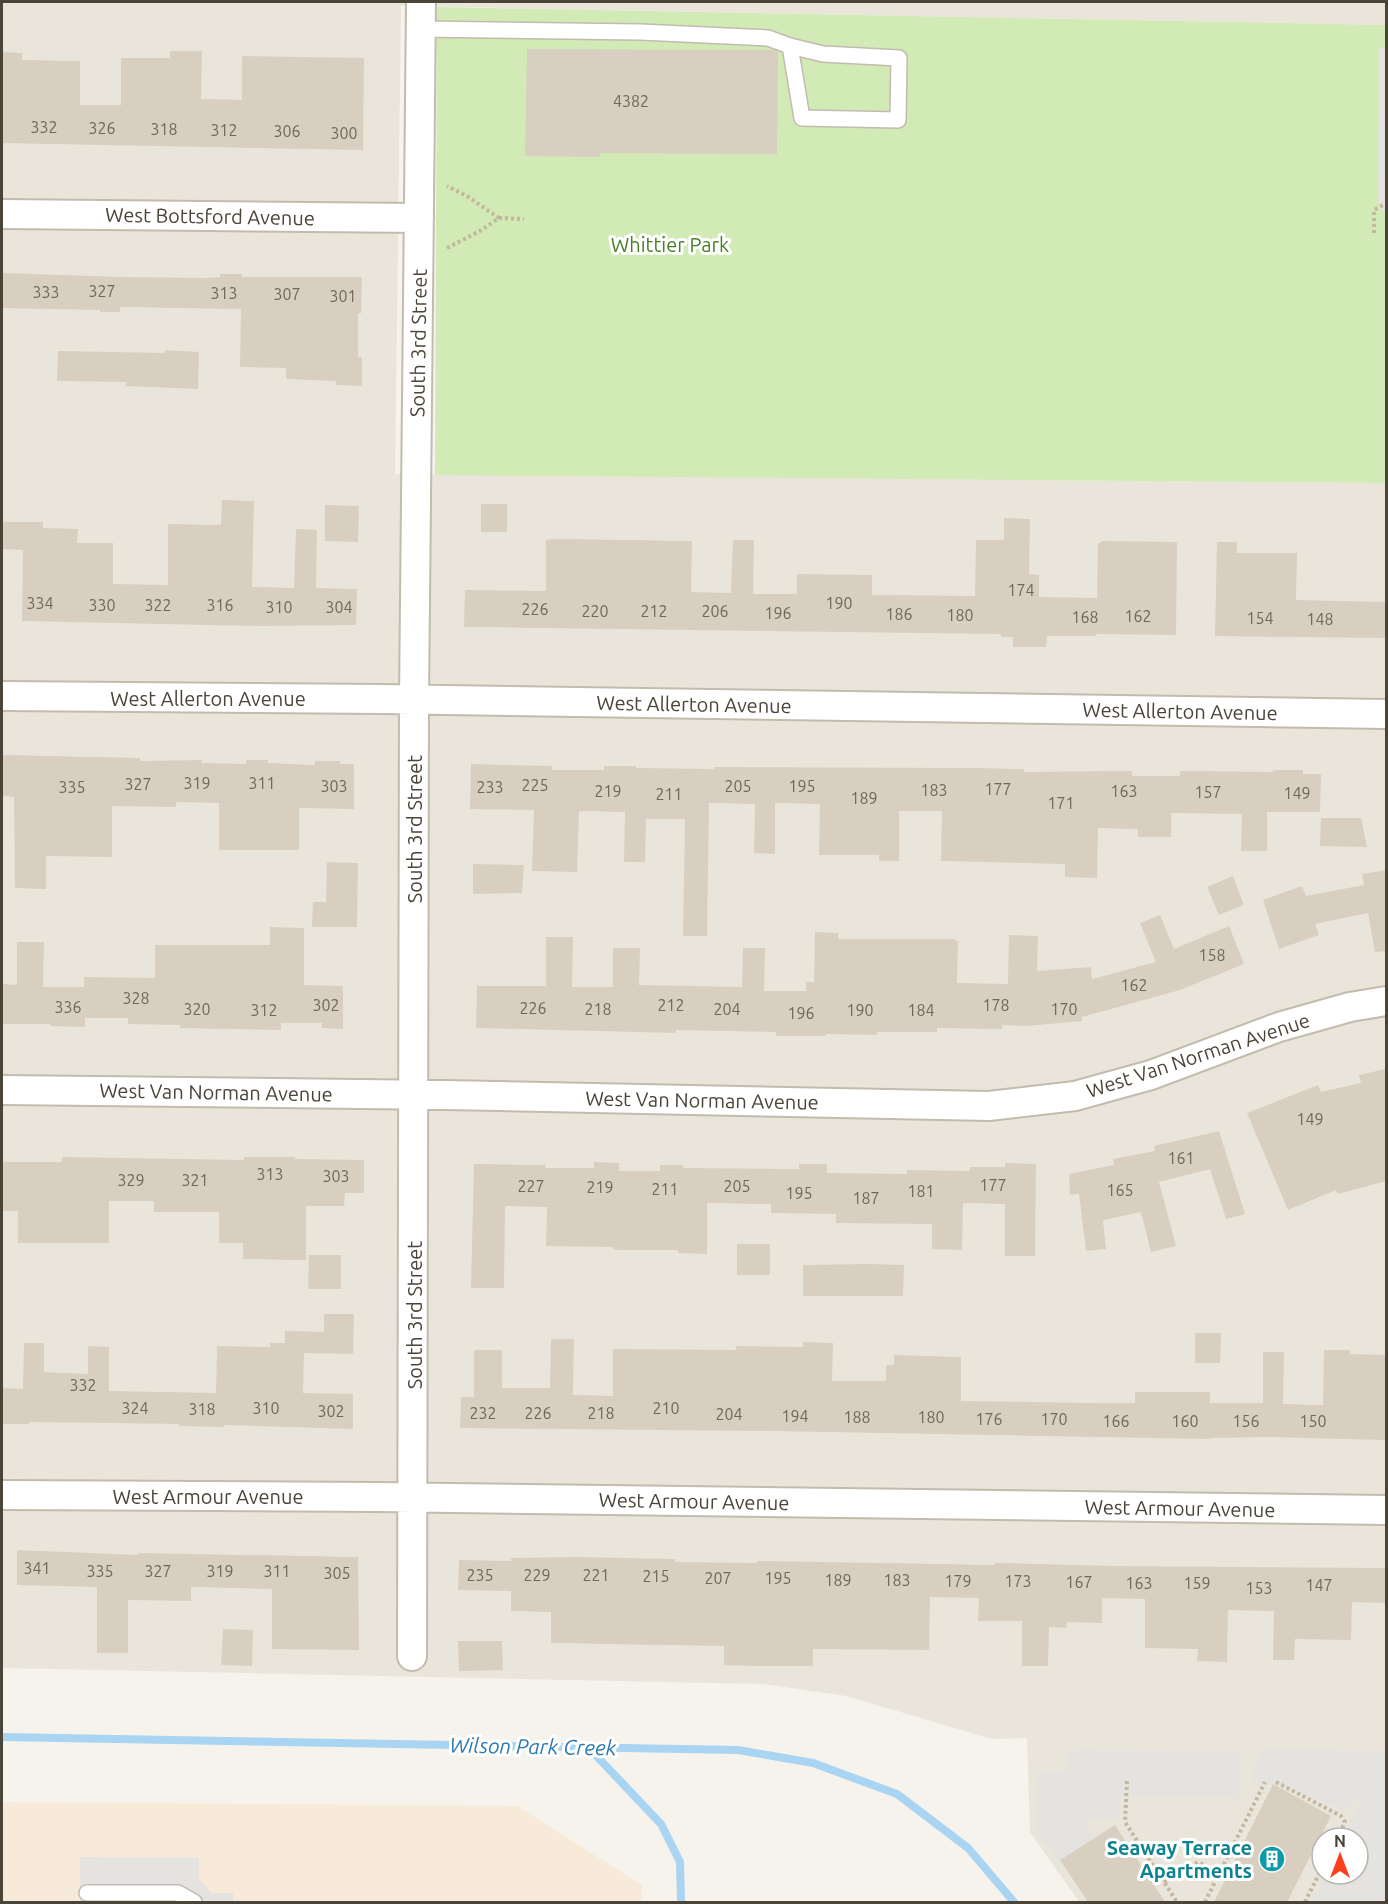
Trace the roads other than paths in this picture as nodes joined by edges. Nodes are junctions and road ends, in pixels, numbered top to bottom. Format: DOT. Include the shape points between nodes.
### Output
graph roads {
  1 [pos="421,15"];
  2 [pos="790,46"];
  3 [pos="2,214"];
  4 [pos="419,218"];
  5 [pos="2,696"];
  6 [pos="414,700"];
  7 [pos="1386,714"];
  8 [pos="1386,1000"];
  9 [pos="2,1090"];
  10 [pos="414,1094"];
  11 [pos="2,1495"];
  12 [pos="413,1498"];
  13 [pos="1386,1510"];
  14 [pos="412,1656"];
  15 [pos="87,1893"];
  16 [pos="194,1902"];
  1 -- 2 [label="lane" via="768,38"];
  1 -- 4 [label="street, South 3rd Street"];
  2 -- 2 [label="lane" via="802,118 898,120 899,58 824,54"];
  3 -- 4 [label="street, West Bottsford Avenue"];
  4 -- 6 [label="street, South 3rd Street"];
  5 -- 6 [label="street, West Allerton Avenue"];
  6 -- 7 [label="street, West Allerton Avenue"];
  6 -- 10 [label="street, South 3rd Street"];
  8 -- 10 [label="street, West Van Norman Avenue" via="1279,1027 1151,1075 1075,1096 989,1106"];
  9 -- 10 [label="street, West Van Norman Avenue"];
  10 -- 12 [label="street, South 3rd Street"];
  11 -- 12 [label="street, West Armour Avenue"];
  12 -- 13 [label="street, West Armour Avenue"];
  12 -- 14 [label="street, South 3rd Street"];
  15 -- 16 [label="lane" via="178,1893"];
}
